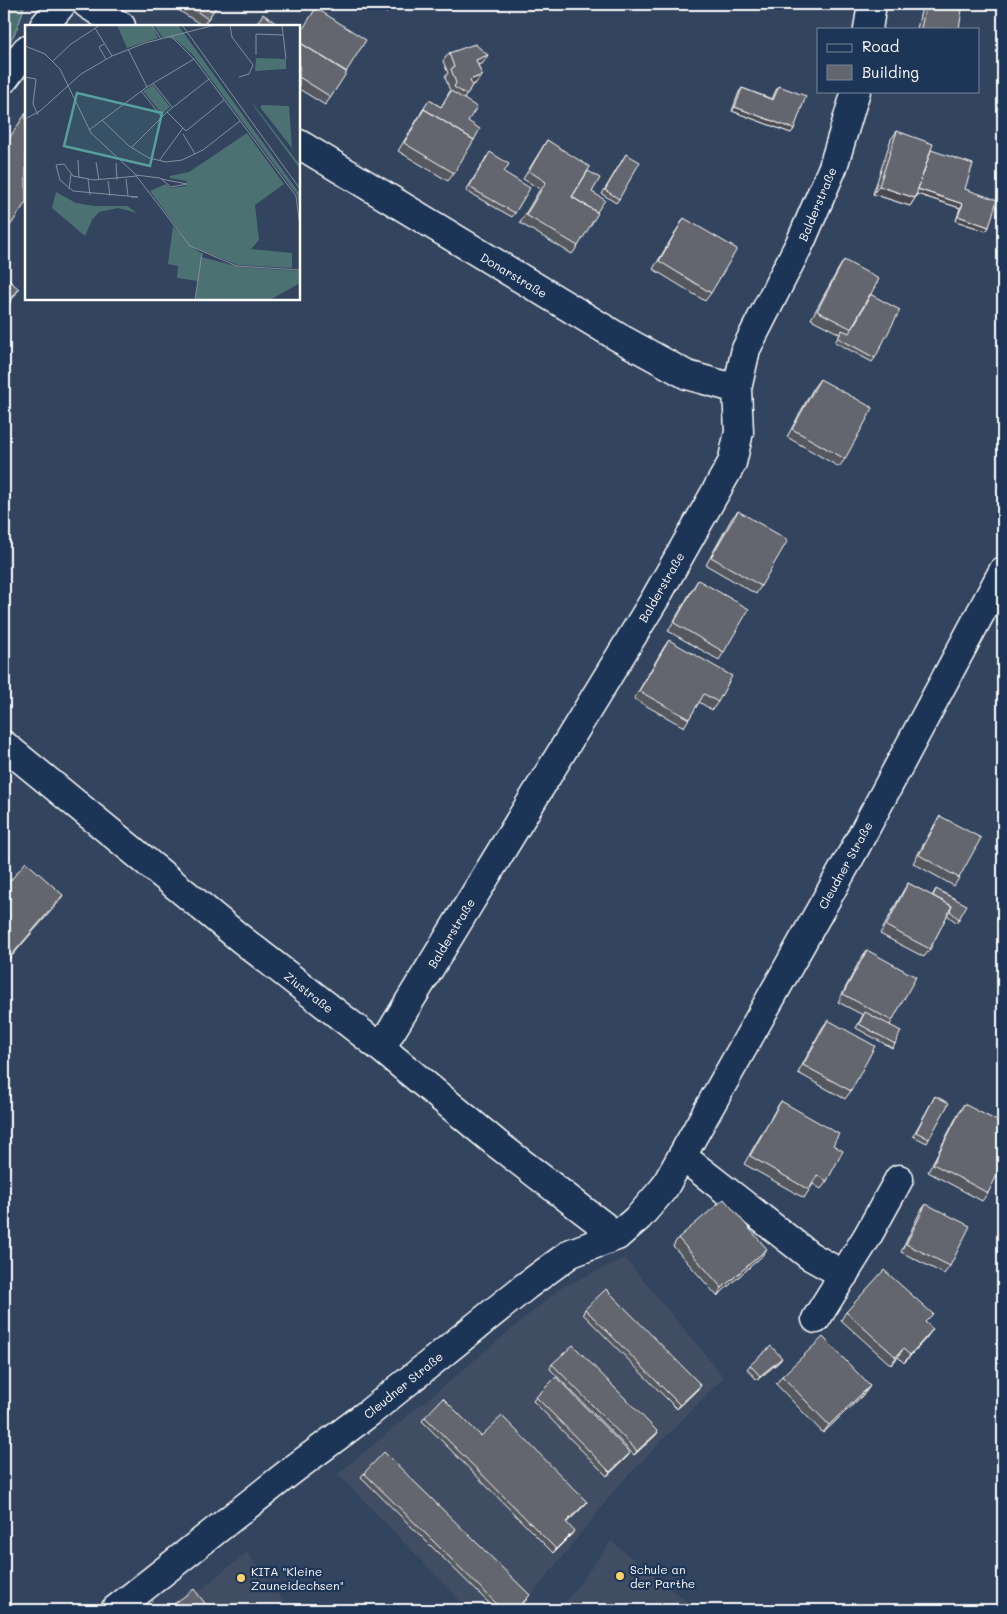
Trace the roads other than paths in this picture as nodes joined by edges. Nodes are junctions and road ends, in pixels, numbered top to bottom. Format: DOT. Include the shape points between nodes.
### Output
graph roads {
  1 [pos="62,4"];
  2 [pos="87,4"];
  3 [pos="872,4"];
  4 [pos="45,25"];
  5 [pos="119,25"];
  6 [pos="868,28"];
  7 [pos="25,51"];
  8 [pos="4,79"];
  9 [pos="856,92"];
  10 [pos="300,145"];
  11 [pos="737,389"];
  12 [pos="1003,571"];
  13 [pos="4,745"];
  14 [pos="381,1048"];
  15 [pos="683,1157"];
  16 [pos="900,1179"];
  17 [pos="617,1236"];
  18 [pos="844,1274"];
  19 [pos="816,1319"];
  20 [pos="115,1610"];
  1 -- 4 [label="street"];
  2 -- 5 [label="street"];
  3 -- 6 [label="street"];
  7 -- 8 [label="street"];
  9 -- 11 [label="street, Balderstraße" via="834,167 802,241 746,349"];
  10 -- 11 [label="street, Donarstraße" via="618,337 687,375"];
  11 -- 14 [label="street, Balderstraße" via="739,432 732,463 654,598"];
  12 -- 15 [label="street, Cleudner Straße" via="854,850"];
  13 -- 14 [label="street, Ziustraße" via="241,939"];
  14 -- 17 [label="street, Ziustraße" via="497,1144"];
  15 -- 17 [label="street, Cleudner Straße" via="664,1188"];
  15 -- 18 [label="street" via="810,1256"];
  16 -- 18 [label="street"];
  17 -- 20 [label="street, Cleudner Straße" via="572,1253 526,1286"];
  18 -- 19 [label="street"];
}
